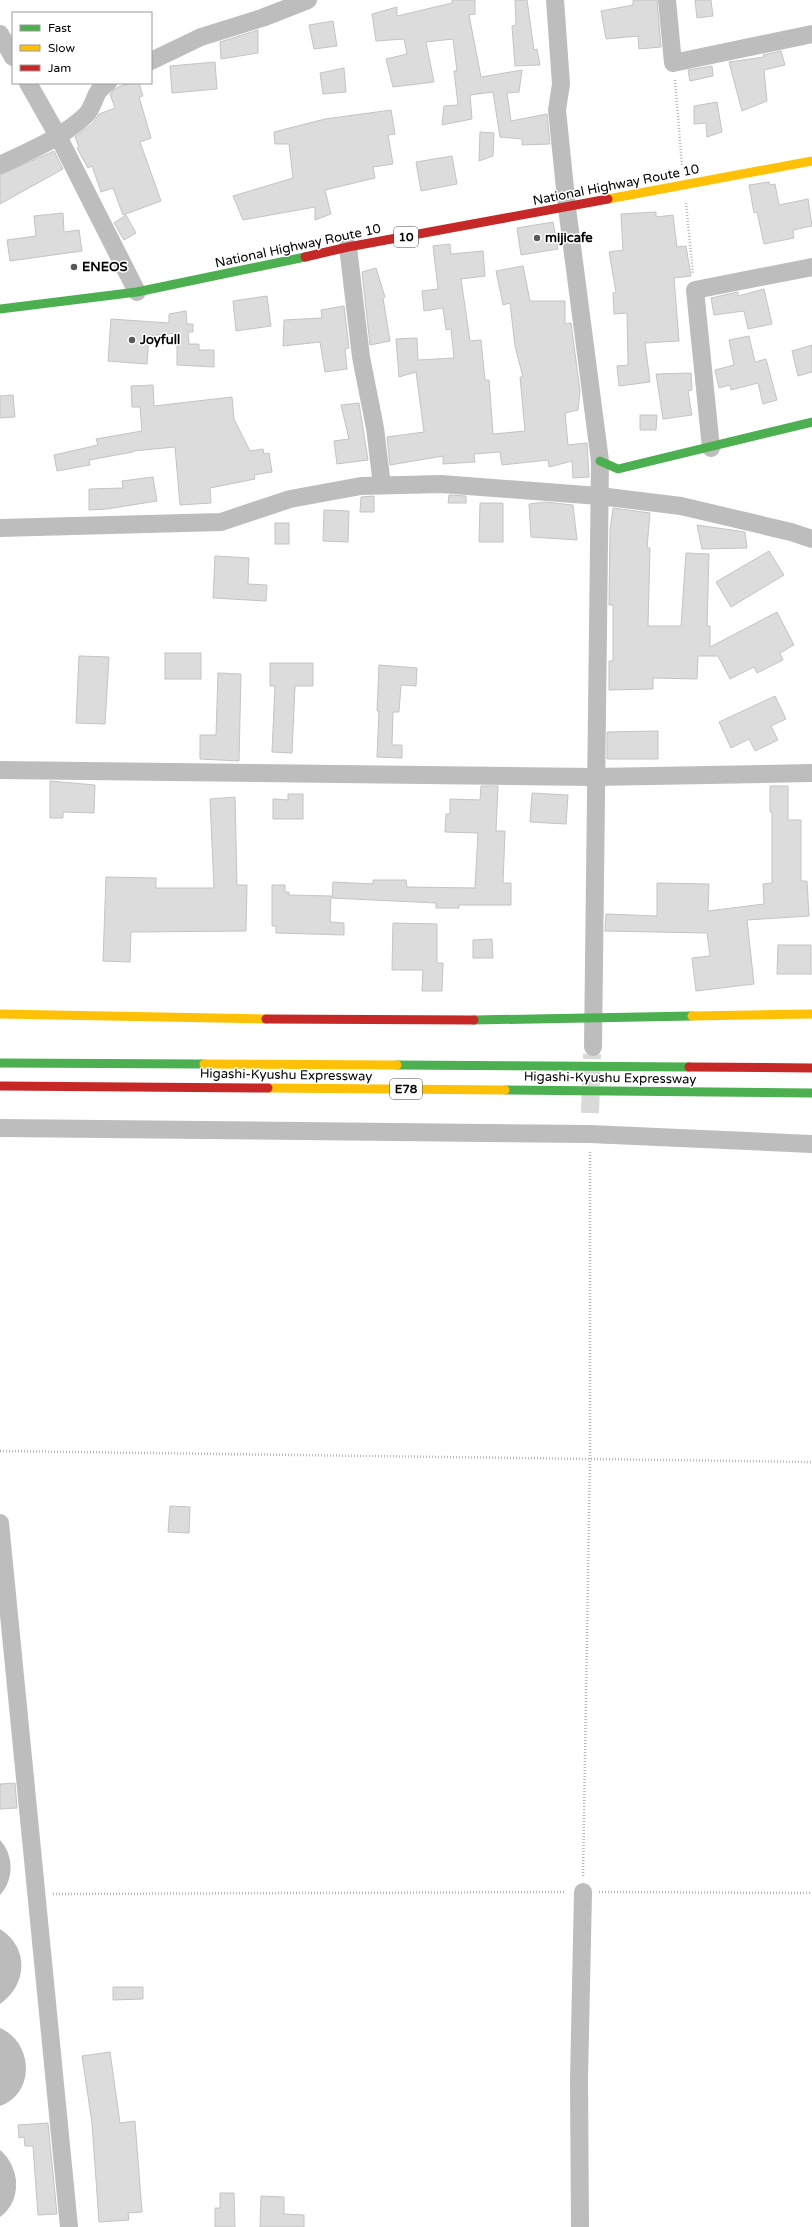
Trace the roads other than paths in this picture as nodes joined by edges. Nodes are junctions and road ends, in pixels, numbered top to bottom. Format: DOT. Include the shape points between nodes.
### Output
graph roads {
  1 [pos="308,0"];
  2 [pos="555,0"];
  3 [pos="667,0"];
  4 [pos="0,34"];
  5 [pos="812,34"];
  6 [pos="12,55"];
  7 [pos="152,62"];
  8 [pos="29,84"];
  9 [pos="106,84"];
  10 [pos="58,136"];
  11 [pos="812,162"];
  12 [pos="0,165"];
  13 [pos="567,208"];
  14 [pos="348,247"];
  15 [pos="812,267"];
  16 [pos="137,292"];
  17 [pos="0,309"];
  18 [pos="812,422"];
  19 [pos="711,448"];
  20 [pos="600,461"];
  21 [pos="382,485"];
  22 [pos="599,496"];
  23 [pos="0,528"];
  24 [pos="812,539"];
  25 [pos="0,770"];
  26 [pos="812,773"];
  27 [pos="596,777"];
  28 [pos="0,1014"];
  29 [pos="812,1014"];
  30 [pos="594,1018"];
  31 [pos="593,1047"];
  32 [pos="0,1063"];
  33 [pos="812,1068"];
  34 [pos="0,1086"];
  35 [pos="812,1093"];
  36 [pos="0,1128"];
  37 [pos="812,1144"];
  38 [pos="0,1523"];
  39 [pos="583,1892"];
  40 [pos="69,2227"];
  41 [pos="580,2227"];
  1 -- 7 [label="street" via="201,37"];
  2 -- 13 [label="street" via="561,84 557,110"];
  3 -- 5 [label="street" via="673,63"];
  4 -- 6 [label="street"];
  8 -- 10 [label="street"];
  9 -- 10 [label="street" via="100,87 86,114"];
  10 -- 12 [label="street"];
  10 -- 16 [label="street"];
  11 -- 13 [label="main road, National Highway Route 10 / 10"];
  13 -- 14 [label="main road, National Highway Route 10 / 10"];
  13 -- 20 [label="street"];
  14 -- 16 [label="main road, National Highway Route 10 / 10"];
  14 -- 21 [label="street" via="361,357 375,428"];
  15 -- 19 [label="street" via="695,290"];
  16 -- 17 [label="main road, National Highway Route 10 / 10"];
  18 -- 19 [label="main road"];
  19 -- 20 [label="main road" via="618,469"];
  20 -- 22 [label="street"];
  21 -- 22 [label="street" via="441,484"];
  21 -- 23 [label="street" via="361,486 290,499 221,522"];
  22 -- 24 [label="street" via="681,506"];
  22 -- 27 [label="street"];
  25 -- 27 [label="street"];
  26 -- 27 [label="street"];
  27 -- 30 [label="street"];
  28 -- 30 [label="main road" via="160,1018"];
  29 -- 30 [label="main road"];
  30 -- 31 [label="street"];
  32 -- 33 [label="main road, Higashi-Kyushu Expressway / E78"];
  34 -- 35 [label="main road, Higashi-Kyushu Expressway / E78"];
  36 -- 37 [label="street" via="590,1134"];
  38 -- 40 [label="street"];
  39 -- 41 [label="street" via="579,2080"];
}
